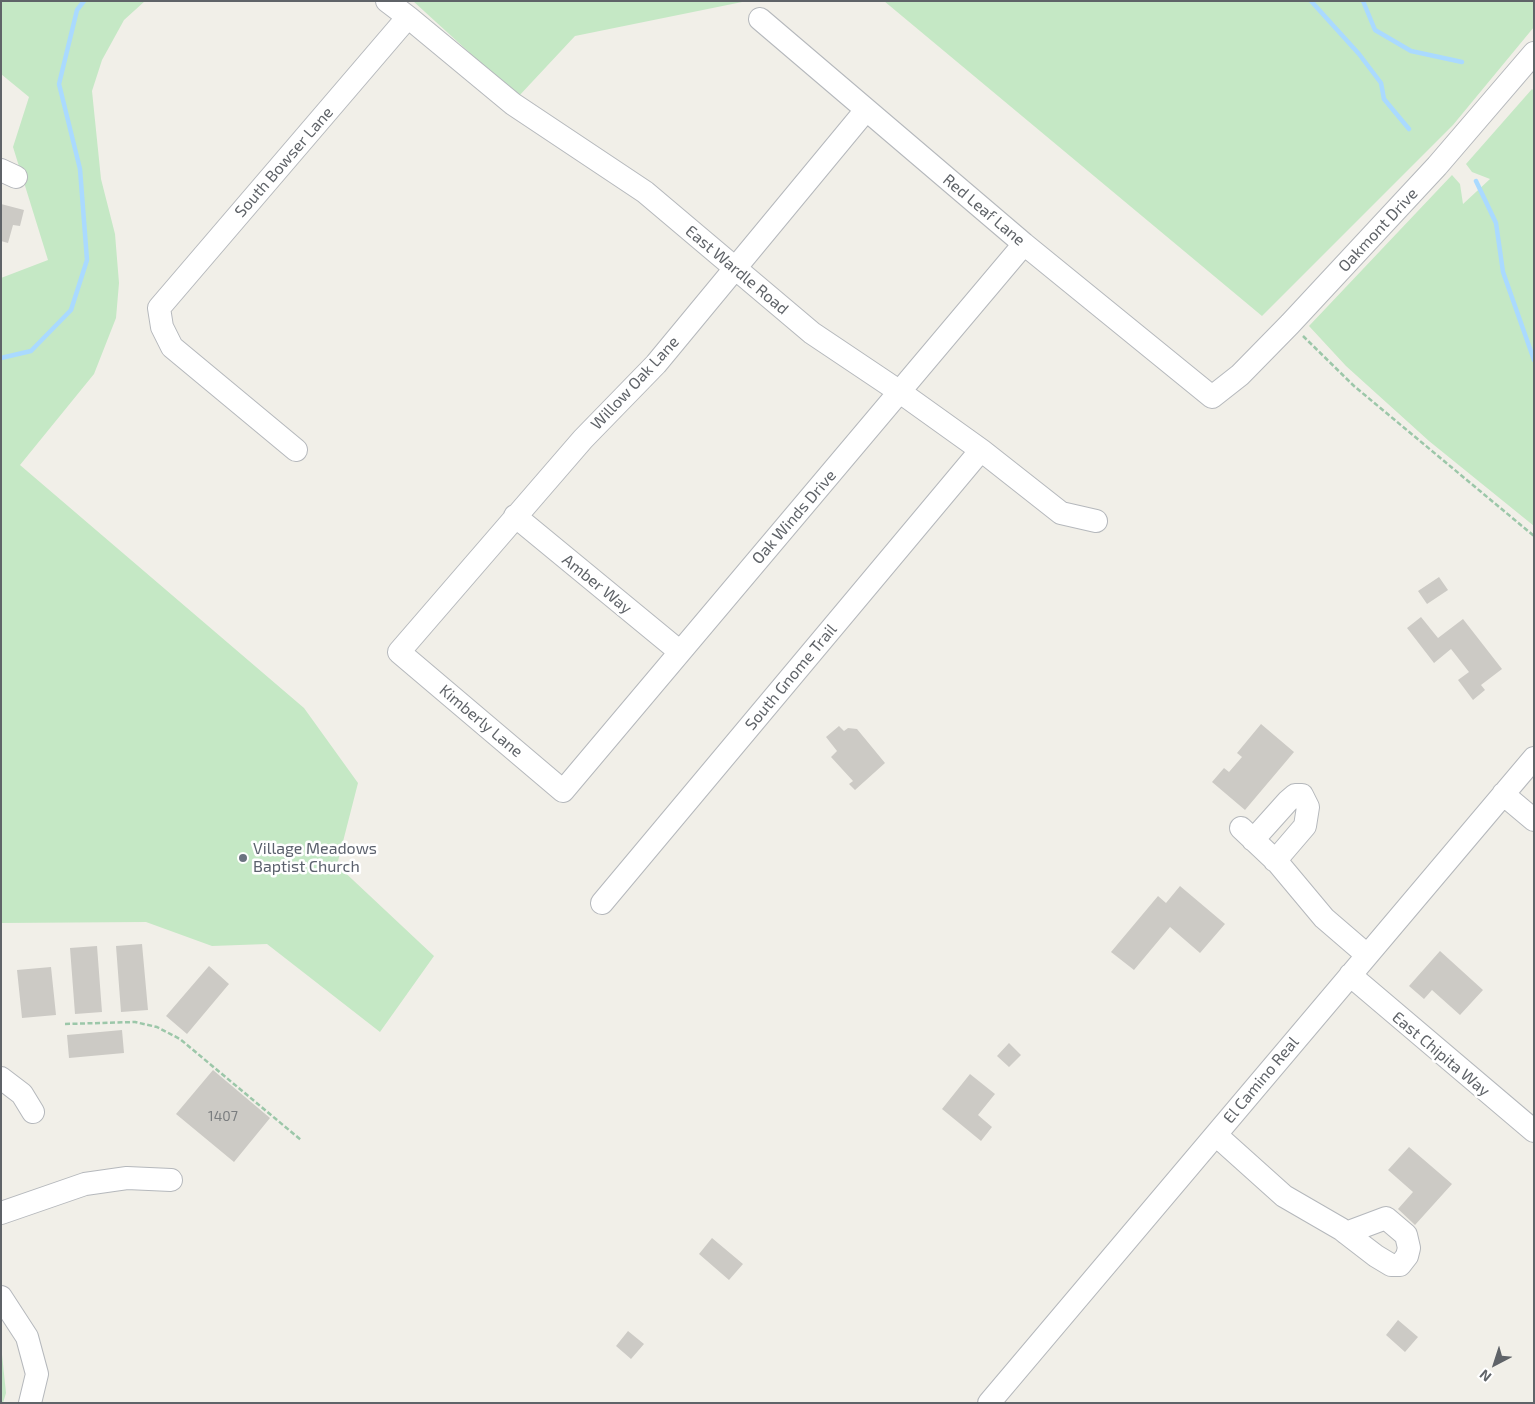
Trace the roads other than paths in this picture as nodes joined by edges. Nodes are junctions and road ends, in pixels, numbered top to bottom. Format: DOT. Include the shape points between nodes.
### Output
graph roads {
  1 [pos="387,1"];
  2 [pos="408,17"];
  3 [pos="760,19"];
  4 [pos="1534,54"];
  5 [pos="866,110"];
  6 [pos="1024,244"];
  7 [pos="735,269"];
  8 [pos="900,392"];
  9 [pos="1212,397"];
  10 [pos="296,450"];
  11 [pos="981,450"];
  12 [pos="514,516"];
  13 [pos="1096,521"];
  14 [pos="680,651"];
  15 [pos="399,652"];
  16 [pos="1534,758"];
  17 [pos="563,790"];
  18 [pos="1503,794"];
  19 [pos="1534,820"];
  20 [pos="1275,860"];
  21 [pos="602,903"];
  22 [pos="1367,955"];
  23 [pos="1350,976"];
  24 [pos="1,1078"];
  25 [pos="33,1112"];
  26 [pos="1534,1131"];
  27 [pos="1216,1135"];
  28 [pos="171,1180"];
  29 [pos="1,1212"];
  30 [pos="1346,1233"];
  31 [pos="1,1297"];
  32 [pos="30,1403"];
  33 [pos="988,1403"];
  1 -- 2 [label="street, East Wardle Road"];
  2 -- 7 [label="street, East Wardle Road" via="513,104 645,192"];
  2 -- 10 [label="street, South Bowser Lane" via="159,308 162,327 172,347"];
  3 -- 5 [label="street, Red Leaf Lane"];
  4 -- 9 [label="street, Oakmont Drive" via="1437,166 1290,324 1240,375"];
  5 -- 6 [label="street, Red Leaf Lane"];
  5 -- 7 [label="street, Willow Oak Lane"];
  6 -- 8 [label="street, Oak Winds Drive"];
  6 -- 9 [label="street, Red Leaf Lane"];
  7 -- 8 [label="street, East Wardle Road" via="812,333"];
  7 -- 12 [label="street, Willow Oak Lane" via="656,364"];
  8 -- 11 [label="street, East Wardle Road"];
  8 -- 14 [label="street, Oak Winds Drive"];
  11 -- 13 [label="street, East Wardle Road" via="1061,513"];
  11 -- 21 [label="street, South Gnome Trail"];
  12 -- 14 [label="street, Amber Way"];
  12 -- 15 [label="street, Willow Oak Lane"];
  14 -- 17 [label="street, Oak Winds Drive"];
  15 -- 17 [label="street, Kimberly Lane"];
  16 -- 18 [label="street, El Camino Real"];
  18 -- 19 [label="street"];
  18 -- 22 [label="street, El Camino Real"];
  20 -- 20 [label="street" via="1305,826 1308,807 1302,795 1295,795 1247,834"];
  20 -- 22 [label="street" via="1324,918"];
  22 -- 23 [label="street, El Camino Real"];
  23 -- 26 [label="street, East Chipita Way"];
  23 -- 27 [label="street, El Camino Real"];
  24 -- 25 [label="street" via="22,1094"];
  27 -- 30 [label="street" via="1284,1196"];
  27 -- 33 [label="street, El Camino Real"];
  28 -- 29 [label="street" via="127,1178 85,1184"];
  31 -- 32 [label="street" via="27,1337 37,1374"];
}
